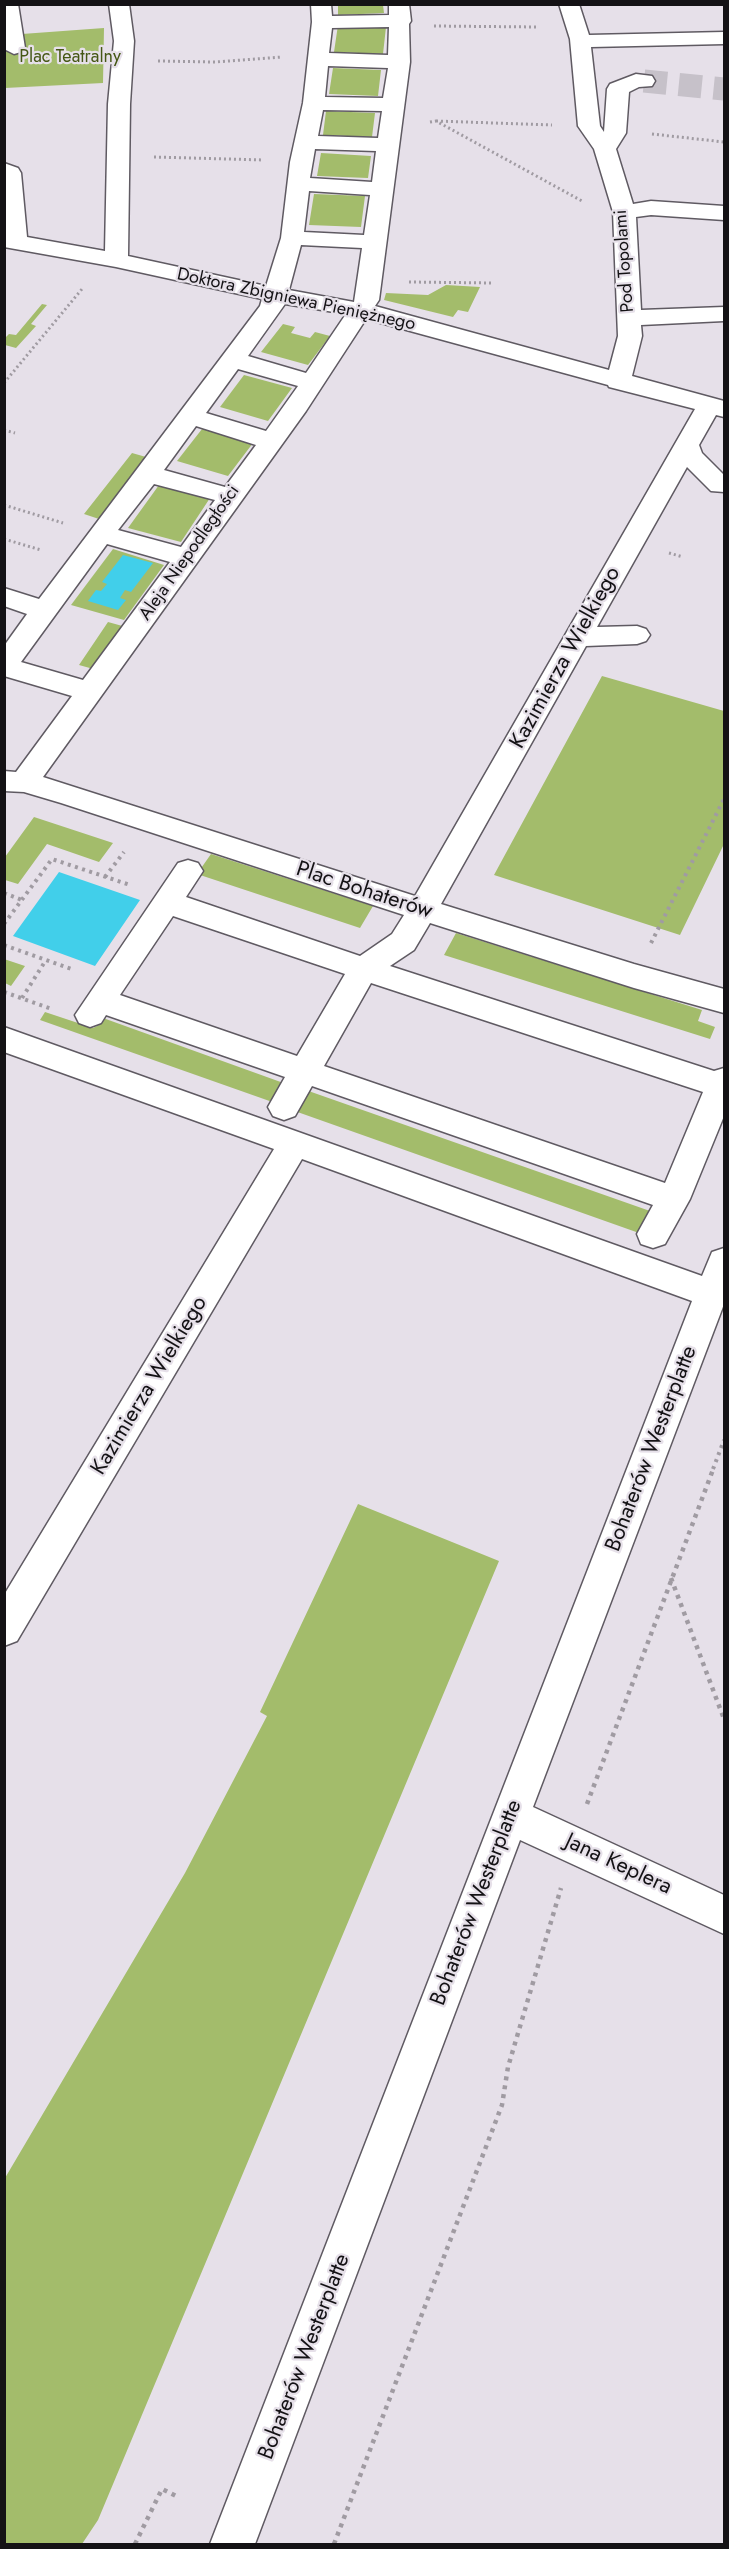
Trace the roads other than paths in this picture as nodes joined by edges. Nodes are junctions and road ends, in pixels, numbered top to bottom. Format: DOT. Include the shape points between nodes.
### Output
graph roads {
  1 [pos="8,4"];
  2 [pos="119,4"];
  3 [pos="569,4"];
  4 [pos="321,13"];
  5 [pos="400,13"];
  6 [pos="724,38"];
  7 [pos="580,40"];
  8 [pos="14,48"];
  9 [pos="319,57"];
  10 [pos="399,62"];
  11 [pos="644,81"];
  12 [pos="314,103"];
  13 [pos="391,105"];
  14 [pos="388,145"];
  15 [pos="604,149"];
  16 [pos="303,152"];
  17 [pos="4,170"];
  18 [pos="298,184"];
  19 [pos="383,189"];
  20 [pos="624,212"];
  21 [pos="724,213"];
  22 [pos="292,238"];
  23 [pos="10,241"];
  24 [pos="374,242"];
  25 [pos="116,260"];
  26 [pos="273,301"];
  27 [pos="724,314"];
  28 [pos="358,316"];
  29 [pos="629,318"];
  30 [pos="234,360"];
  31 [pos="618,382"];
  32 [pos="313,383"];
  33 [pos="717,407"];
  34 [pos="191,416"];
  35 [pos="270,441"];
  36 [pos="686,443"];
  37 [pos="148,474"];
  38 [pos="720,485"];
  39 [pos="230,496"];
  40 [pos="101,534"];
  41 [pos="188,558"];
  42 [pos="4,597"];
  43 [pos="44,610"];
  44 [pos="637,635"];
  45 [pos="577,636"];
  46 [pos="4,666"];
  47 [pos="90,692"];
  48 [pos="14,782"];
  49 [pos="188,872"];
  50 [pos="166,902"];
  51 [pos="423,910"];
  52 [pos="364,969"];
  53 [pos="722,1013"];
  54 [pos="4,1039"];
  55 [pos="304,1071"];
  56 [pos="723,1083"];
  57 [pos="284,1107"];
  58 [pos="294,1144"];
  59 [pos="674,1199"];
  60 [pos="653,1234"];
  61 [pos="724,1262"];
  62 [pos="712,1315"];
  63 [pos="4,1629"];
  64 [pos="510,1816"];
  65 [pos="724,1915"];
  66 [pos="233,2544"];
  1 -- 8 [label="street"];
  2 -- 25 [label="street" via="124,41"];
  3 -- 7 [label="street, Pod Topolami"];
  4 -- 5 [label="street"];
  4 -- 9 [label="street"];
  5 -- 10 [label="street, Aleja Niepodległości"];
  6 -- 7 [label="street"];
  7 -- 15 [label="street, Pod Topolami" via="589,126"];
  9 -- 10 [label="street"];
  9 -- 12 [label="street"];
  10 -- 13 [label="street, Aleja Niepodległości"];
  11 -- 15 [label="street" via="636,80 618,89 615,133"];
  12 -- 13 [label="street"];
  12 -- 16 [label="street"];
  13 -- 14 [label="street, Aleja Niepodległości"];
  14 -- 16 [label="street"];
  14 -- 19 [label="street, Aleja Niepodległości"];
  15 -- 20 [label="street, Pod Topolami"];
  16 -- 18 [label="street"];
  17 -- 23 [label="street" via="10,173"];
  18 -- 19 [label="street"];
  18 -- 22 [label="street"];
  19 -- 24 [label="street, Aleja Niepodległości"];
  20 -- 21 [label="street" via="651,208"];
  20 -- 29 [label="street, Pod Topolami"];
  22 -- 24 [label="street"];
  22 -- 26 [label="street"];
  23 -- 25 [label="street, Doktora Zbigniewa Pieniężnego"];
  24 -- 28 [label="street, Aleja Niepodległości" via="367,300"];
  25 -- 26 [label="street, Doktora Zbigniewa Pieniężnego"];
  26 -- 28 [label="street"];
  26 -- 30 [label="street"];
  27 -- 29 [label="street"];
  28 -- 31 [label="street, Doktora Zbigniewa Pieniężnego"];
  28 -- 32 [label="street, Aleja Niepodległości"];
  29 -- 31 [label="street, Pod Topolami" via="630,336"];
  30 -- 32 [label="street"];
  30 -- 34 [label="street"];
  31 -- 33 [label="street, Doktora Zbigniewa Pieniężnego"];
  32 -- 35 [label="street, Aleja Niepodległości"];
  33 -- 36 [label="street, Kazimierza Wielkiego"];
  34 -- 35 [label="street"];
  34 -- 37 [label="street"];
  35 -- 39 [label="street, Aleja Niepodległości"];
  36 -- 38 [label="street" via="690,456"];
  36 -- 45 [label="street, Kazimierza Wielkiego"];
  37 -- 39 [label="street"];
  37 -- 40 [label="street"];
  39 -- 41 [label="street, Aleja Niepodległości"];
  40 -- 41 [label="street"];
  40 -- 43 [label="street"];
  41 -- 47 [label="street, Aleja Niepodległości"];
  42 -- 43 [label="street"];
  43 -- 46 [label="street"];
  44 -- 45 [label="street"];
  45 -- 51 [label="street, Kazimierza Wielkiego"];
  46 -- 47 [label="street"];
  47 -- 48 [label="street, Aleja Niepodległości"];
  48 -- 51 [label="street, Plac Bohaterów"];
  49 -- 50 [label="street"];
  50 -- 52 [label="street"];
  50 -- 55 [label="street" via="96,1008"];
  51 -- 52 [label="street, Kazimierza Wielkiego" via="400,946"];
  51 -- 53 [label="street, Plac Bohaterów" via="634,976"];
  52 -- 55 [label="street"];
  52 -- 56 [label="street"];
  54 -- 58 [label="street"];
  55 -- 57 [label="street"];
  55 -- 59 [label="street"];
  56 -- 59 [label="street"];
  58 -- 62 [label="street"];
  58 -- 63 [label="street, Kazimierza Wielkiego"];
  59 -- 60 [label="street"];
  61 -- 62 [label="street, Bohaterów Westerplatte"];
  62 -- 64 [label="street, Bohaterów Westerplatte"];
  64 -- 65 [label="street, Jana Keplera"];
  64 -- 66 [label="street, Bohaterów Westerplatte"];
}
